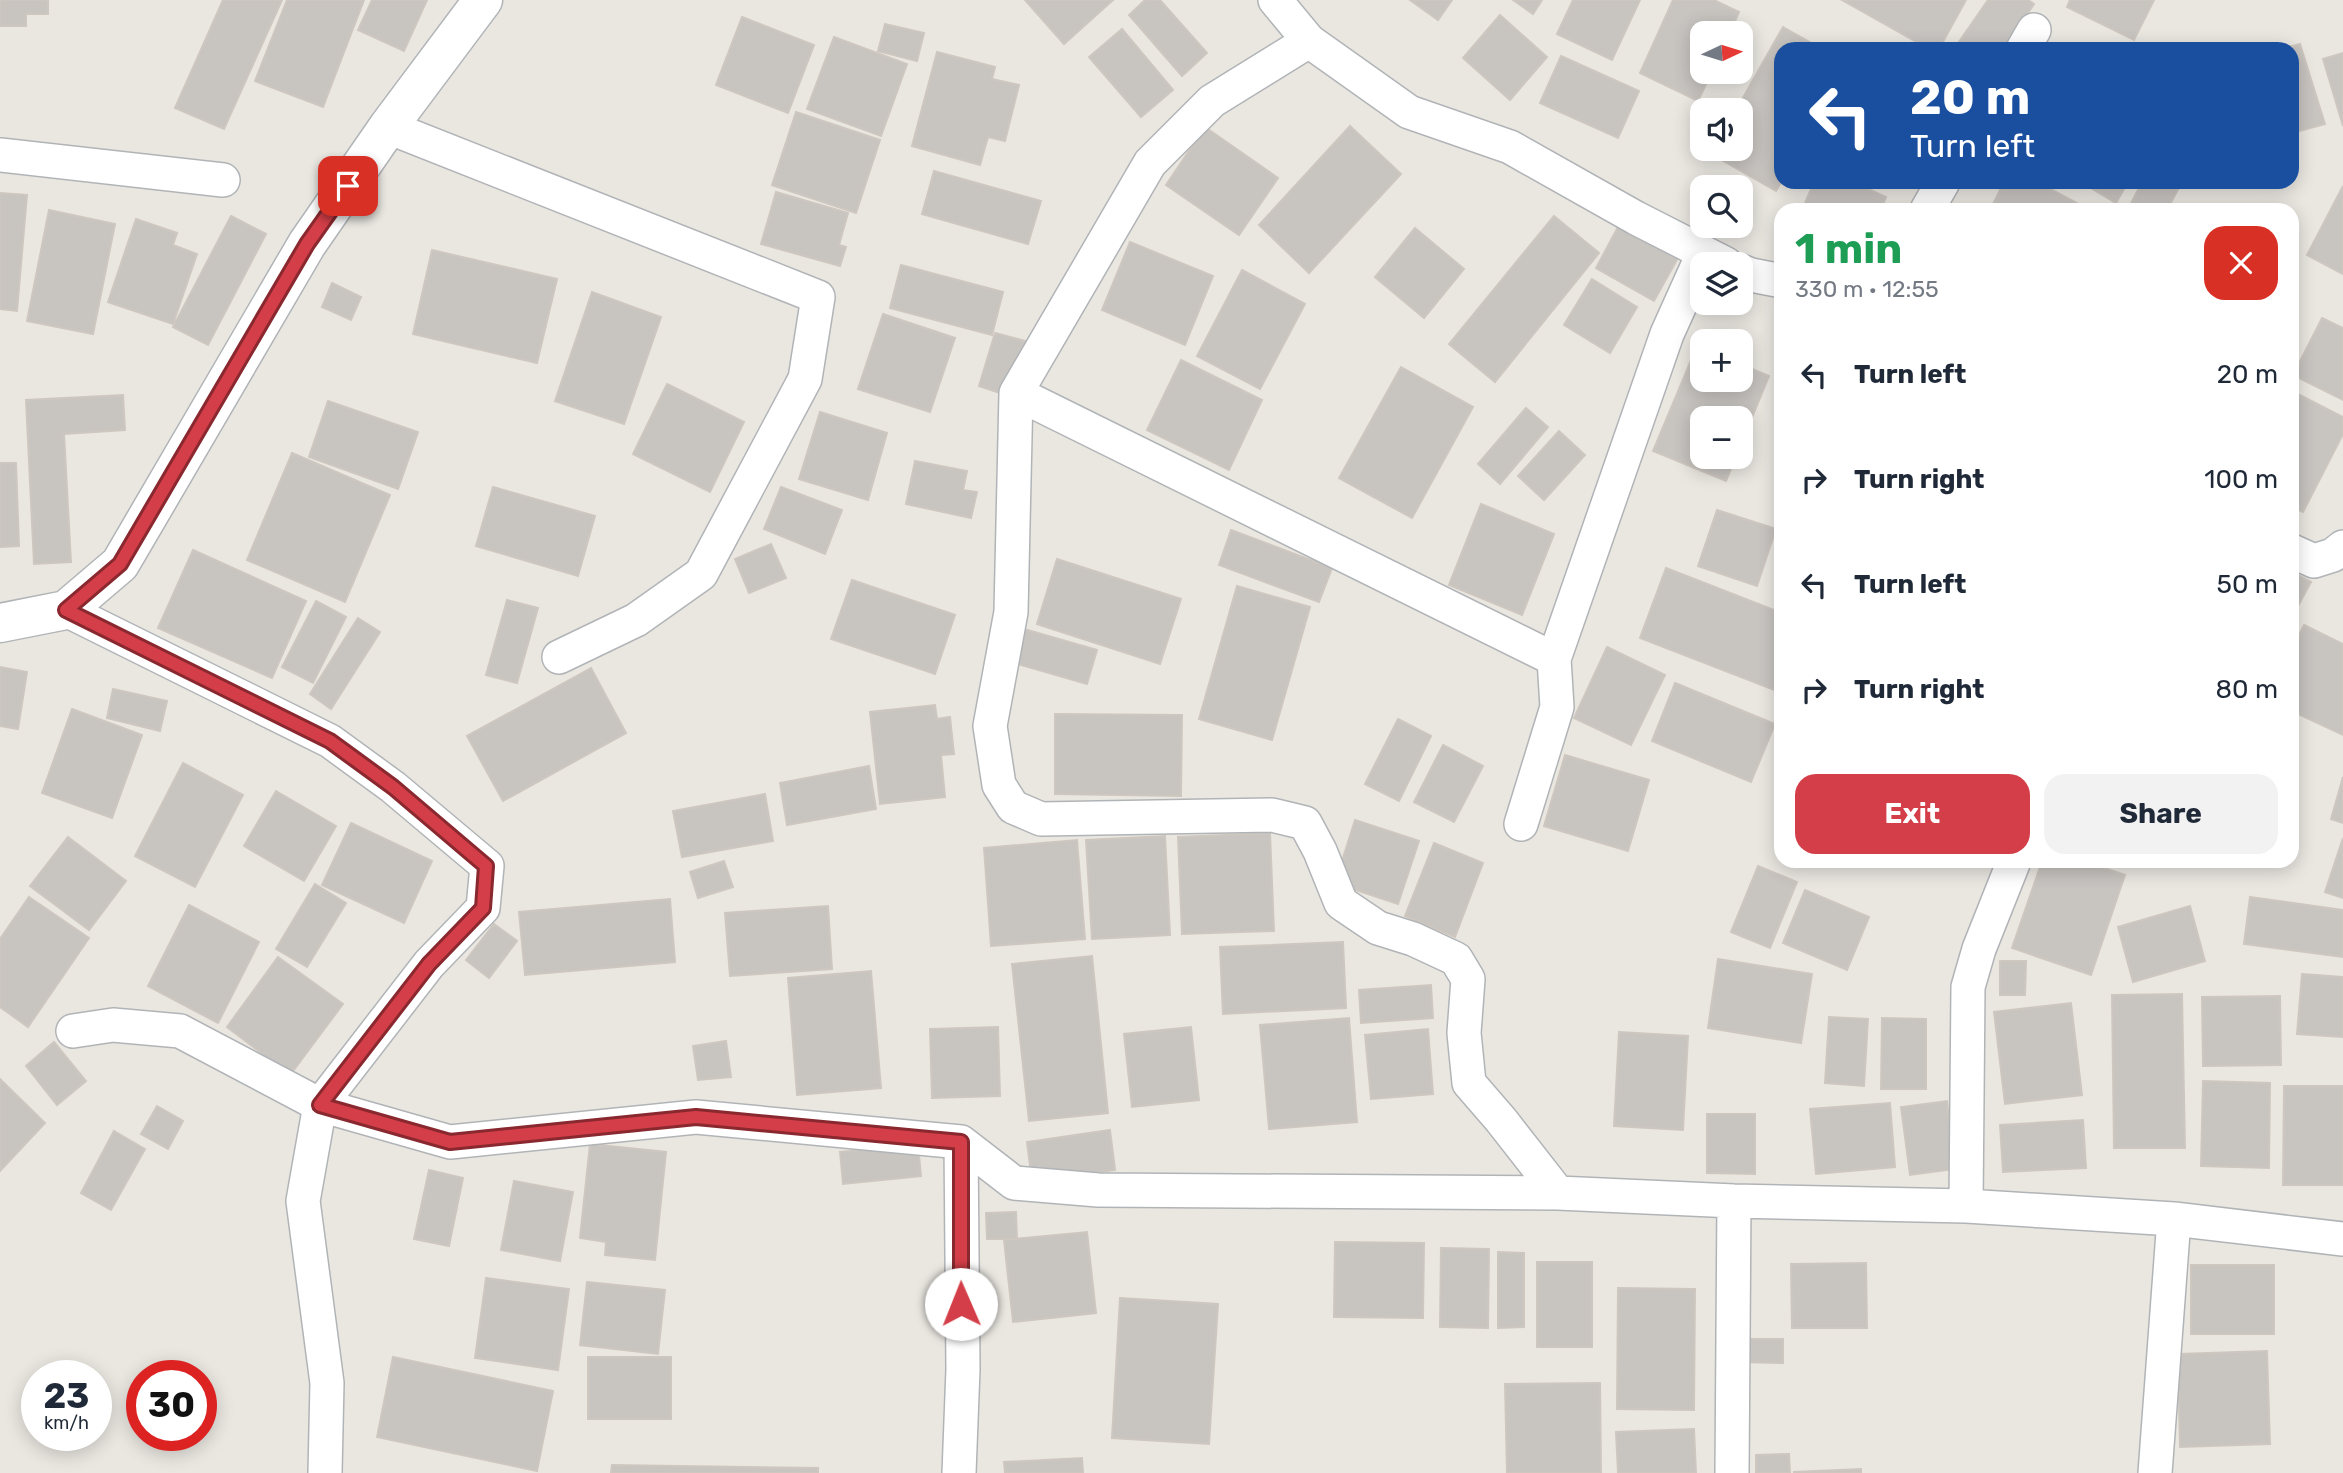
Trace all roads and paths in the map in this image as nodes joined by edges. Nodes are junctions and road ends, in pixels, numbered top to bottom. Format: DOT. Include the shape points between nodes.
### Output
graph roads {
  1 [pos="483,0"];
  2 [pos="1275,0"];
  3 [pos="1309,41"];
  4 [pos="387,127"];
  5 [pos="0,155"];
  6 [pos="223,180"];
  7 [pos="1701,252"];
  8 [pos="1753,275"];
  9 [pos="1774,279"];
  10 [pos="1690,297"];
  11 [pos="1016,393"];
  12 [pos="2343,547"];
  13 [pos="2299,554"];
  14 [pos="66,610"];
  15 [pos="0,623"];
  16 [pos="559,657"];
  17 [pos="1554,659"];
  18 [pos="1521,824"];
  19 [pos="2011,868"];
  20 [pos="74,1031"];
  21 [pos="320,1105"];
  22 [pos="961,1142"];
  23 [pos="1558,1193"];
  24 [pos="1734,1201"];
  25 [pos="1966,1206"];
  26 [pos="2174,1219"];
  27 [pos="2343,1239"];
  28 [pos="326,1473"];
  29 [pos="959,1473"];
  30 [pos="1732,1473"];
  31 [pos="2155,1473"];
  1 -- 4 [label="street"];
  2 -- 3 [label="street"];
  3 -- 7 [label="street" via="1409,112 1510,147"];
  3 -- 11 [label="street" via="1212,101 1150,163"];
  4 -- 14 [label="street" via="307,244 120,564"];
  4 -- 16 [label="street" via="818,297 805,379 701,574 636,620"];
  5 -- 6 [label="street"];
  8 -- 9 [label="street"];
  10 -- 17 [label="street" via="1667,334"];
  11 -- 17 [label="street"];
  11 -- 23 [label="street" via="1011,612 990,726 999,785 1013,807 1041,819 1272,816 1306,823 1341,903 1378,928 1456,959 1468,979 1464,1033 1469,1083"];
  12 -- 13 [label="street" via="2314,561"];
  14 -- 15 [label="street"];
  14 -- 21 [label="street" via="330,741 486,866 483,908 429,964"];
  17 -- 18 [label="street" via="1557,707"];
  19 -- 25 [label="street" via="1968,987"];
  20 -- 21 [label="street" via="113,1025 180,1031"];
  21 -- 22 [label="street" via="450,1142 696,1117"];
  21 -- 28 [label="street" via="303,1201 327,1383"];
  22 -- 23 [label="street" via="1014,1183 1098,1190"];
  22 -- 29 [label="street"];
  23 -- 24 [label="street"];
  24 -- 25 [label="street"];
  24 -- 30 [label="street"];
  25 -- 26 [label="street"];
  26 -- 27 [label="street"];
  26 -- 31 [label="street"];
}
